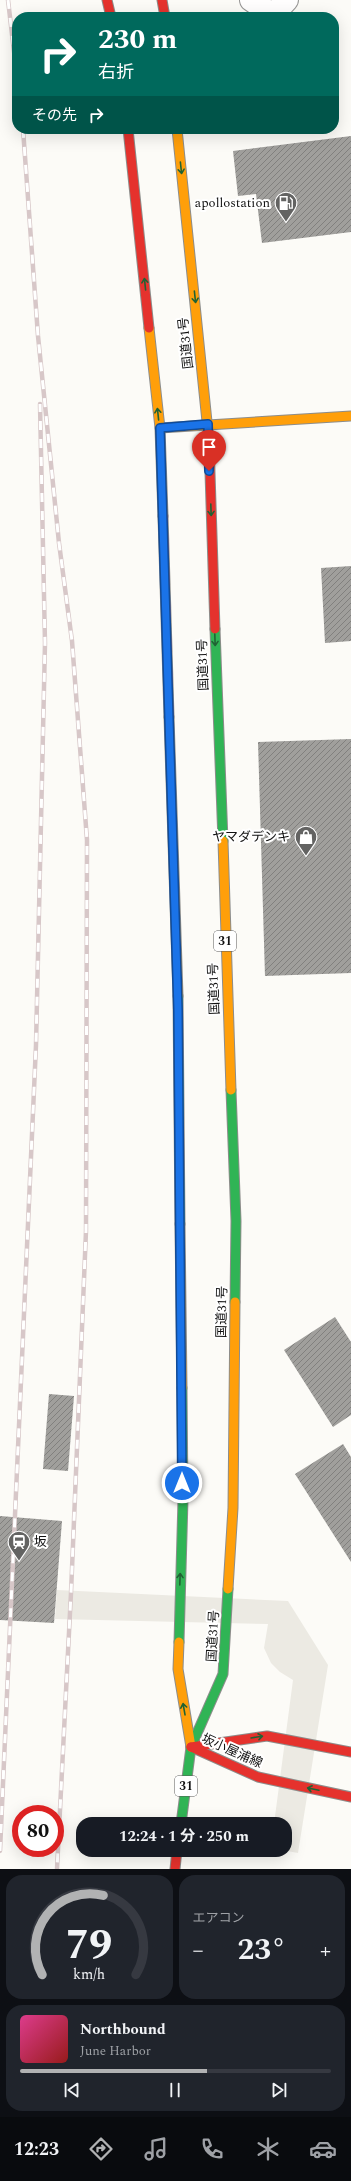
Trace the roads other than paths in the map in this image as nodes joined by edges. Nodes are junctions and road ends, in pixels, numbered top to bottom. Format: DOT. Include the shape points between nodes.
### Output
graph roads {
  1 [pos="107,0"];
  2 [pos="162,0"];
  3 [pos="251,0"];
  4 [pos="287,0"];
  5 [pos="110,12"];
  6 [pos="164,12"];
  7 [pos="269,12"];
  8 [pos="276,12"];
  9 [pos="129,134"];
  10 [pos="178,134"];
  11 [pos="351,416"];
  12 [pos="208,424"];
  13 [pos="160,428"];
  14 [pos="191,1747"];
  15 [pos="351,1752"];
  16 [pos="351,1797"];
  17 [pos="182,1817"];
  18 [pos="176,1857"];
  19 [pos="175,1869"];
  1 -- 5 [label="main road"];
  2 -- 6 [label="main road"];
  3 -- 7 [label="street"];
  4 -- 8 [label="street"];
  13 -- 9 [label="main road, 国道31号 / 31, one-way"];
  10 -- 12 [label="main road, 国道31号 / 31, one-way"];
  11 -- 12 [label="main road"];
  12 -- 13 [label="main road"];
  12 -- 14 [label="main road, 国道31号 / 31, one-way" via="236,1221 234,1508 223,1674"];
  14 -- 13 [label="main road, 国道31号 / 31, one-way" via="178,1670 183,1499 178,1010"];
  14 -- 15 [label="main road, 坂小屋浦線, one-way" via="266,1736"];
  16 -- 14 [label="main road, 坂小屋浦線, one-way" via="258,1777"];
  14 -- 17 [label="main road, 国道31号 / 31"];
  18 -- 19 [label="main road"];
}
